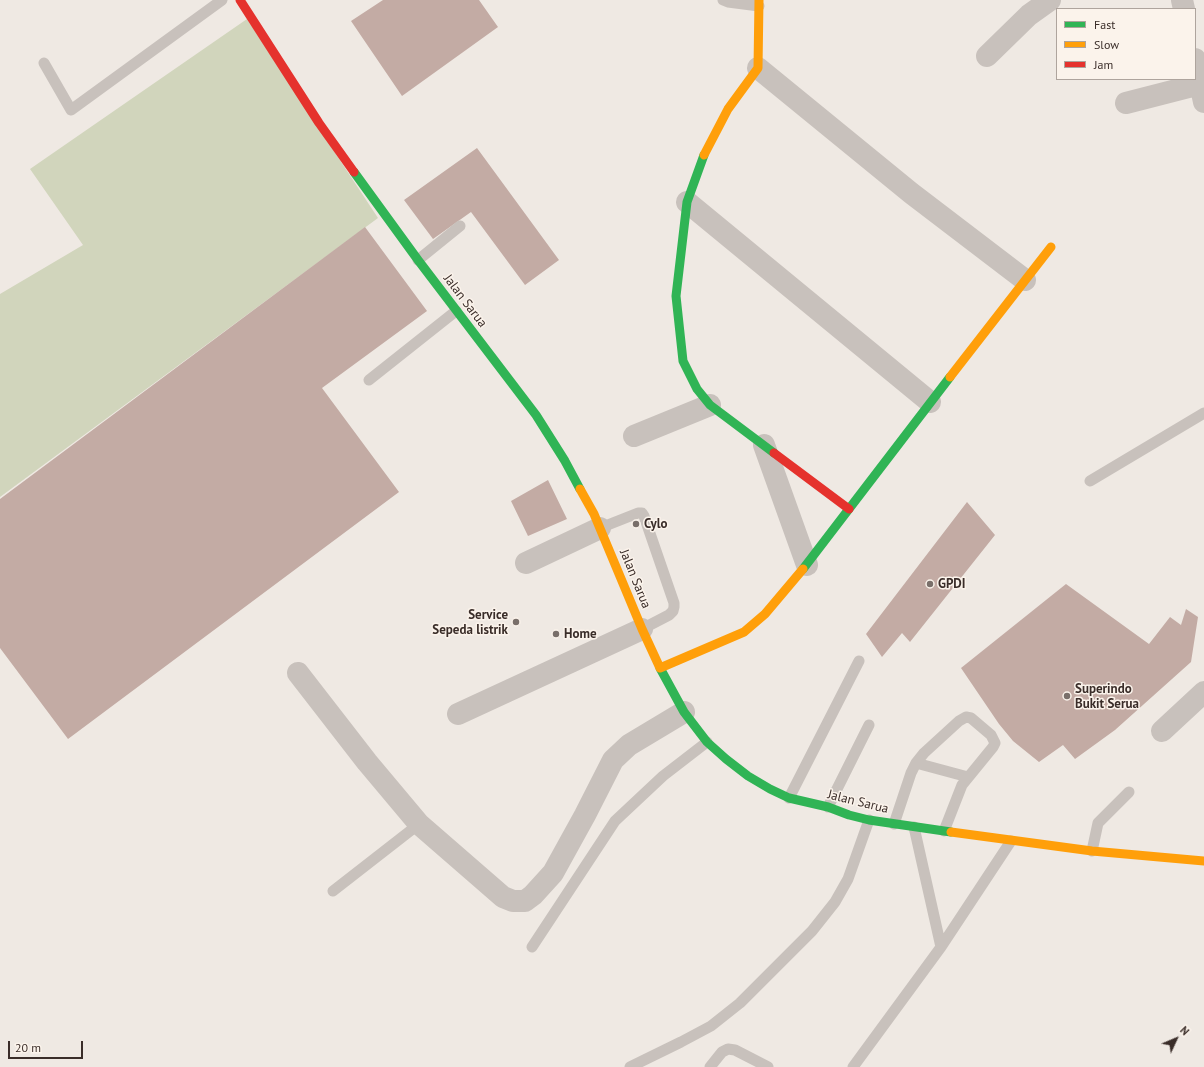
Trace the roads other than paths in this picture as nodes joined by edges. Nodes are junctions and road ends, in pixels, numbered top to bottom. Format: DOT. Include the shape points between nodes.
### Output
graph roads {
  1 [pos="222,0"];
  2 [pos="240,0"];
  3 [pos="723,0"];
  4 [pos="1050,0"];
  5 [pos="759,3"];
  6 [pos="988,56"];
  7 [pos="44,62"];
  8 [pos="758,68"];
  9 [pos="1194,80"];
  10 [pos="1126,103"];
  11 [pos="687,202"];
  12 [pos="460,226"];
  13 [pos="1051,246"];
  14 [pos="418,260"];
  15 [pos="1025,280"];
  16 [pos="456,311"];
  17 [pos="369,380"];
  18 [pos="930,402"];
  19 [pos="710,405"];
  20 [pos="1204,414"];
  21 [pos="634,436"];
  22 [pos="764,445"];
  23 [pos="1090,481"];
  24 [pos="849,510"];
  25 [pos="600,528"];
  26 [pos="526,563"];
  27 [pos="807,565"];
  28 [pos="642,629"];
  29 [pos="859,662"];
  30 [pos="660,668"];
  31 [pos="298,673"];
  32 [pos="1204,692"];
  33 [pos="684,712"];
  34 [pos="458,714"];
  35 [pos="869,725"];
  36 [pos="1162,731"];
  37 [pos="707,742"];
  38 [pos="916,763"];
  39 [pos="968,777"];
  40 [pos="1129,792"];
  41 [pos="789,798"];
  42 [pos="828,808"];
  43 [pos="869,820"];
  44 [pos="419,824"];
  45 [pos="894,824"];
  46 [pos="914,827"];
  47 [pos="944,831"];
  48 [pos="1011,841"];
  49 [pos="1092,851"];
  50 [pos="1204,861"];
  51 [pos="333,891"];
  52 [pos="532,947"];
  53 [pos="941,947"];
  54 [pos="630,1067"];
  55 [pos="710,1067"];
  56 [pos="768,1067"];
  57 [pos="853,1067"];
  1 -- 7 [label="lane" via="71,110"];
  2 -- 14 [label="main road, Jalan Sarua" via="319,123"];
  3 -- 5 [label="lane"];
  4 -- 6 [label="street" via="1029,15"];
  5 -- 8 [label="main road"];
  8 -- 11 [label="main road" via="728,109 704,154"];
  8 -- 15 [label="street" via="911,193"];
  9 -- 10 [label="street"];
  11 -- 18 [label="street"];
  11 -- 19 [label="main road" via="676,296 683,361 697,389"];
  12 -- 14 [label="lane"];
  13 -- 15 [label="main road"];
  14 -- 16 [label="main road, Jalan Sarua"];
  15 -- 18 [label="main road"];
  16 -- 17 [label="lane"];
  16 -- 25 [label="main road, Jalan Sarua" via="536,415 565,461"];
  18 -- 24 [label="main road"];
  19 -- 21 [label="street"];
  19 -- 22 [label="main road"];
  20 -- 23 [label="lane"];
  22 -- 24 [label="main road"];
  22 -- 27 [label="street"];
  24 -- 27 [label="main road"];
  25 -- 26 [label="street"];
  25 -- 28 [label="main road, Jalan Sarua"];
  25 -- 28 [label="lane" via="638,513 644,516 674,607 669,615"];
  27 -- 30 [label="main road" via="765,614 744,632"];
  28 -- 30 [label="main road, Jalan Sarua"];
  28 -- 34 [label="street"];
  29 -- 41 [label="lane"];
  30 -- 33 [label="main road, Jalan Sarua"];
  31 -- 44 [label="street"];
  32 -- 36 [label="street"];
  33 -- 37 [label="main road, Jalan Sarua"];
  33 -- 44 [label="street" via="629,745 613,760 553,873 524,901 513,901 503,897"];
  35 -- 42 [label="lane"];
  37 -- 41 [label="main road, Jalan Sarua" via="748,776"];
  37 -- 52 [label="lane" via="663,776 615,821"];
  38 -- 39 [label="lane"];
  38 -- 39 [label="lane" via="959,721 971,718 991,735 995,743"];
  38 -- 45 [label="lane" via="910,773"];
  39 -- 47 [label="lane" via="960,789"];
  40 -- 49 [label="lane" via="1098,823"];
  41 -- 42 [label="main road, Jalan Sarua"];
  42 -- 43 [label="main road, Jalan Sarua"];
  43 -- 45 [label="main road, Jalan Sarua"];
  43 -- 54 [label="lane" via="848,879 835,902 812,931 740,1003 711,1026"];
  44 -- 51 [label="lane"];
  45 -- 46 [label="main road, Jalan Sarua"];
  46 -- 47 [label="main road, Jalan Sarua"];
  46 -- 53 [label="lane"];
  47 -- 48 [label="main road, Jalan Sarua"];
  48 -- 49 [label="main road, Jalan Sarua"];
  48 -- 53 [label="lane"];
  49 -- 50 [label="main road, Jalan Sarua"];
  53 -- 57 [label="lane"];
  55 -- 56 [label="lane" via="722,1052 728,1049"];
}
